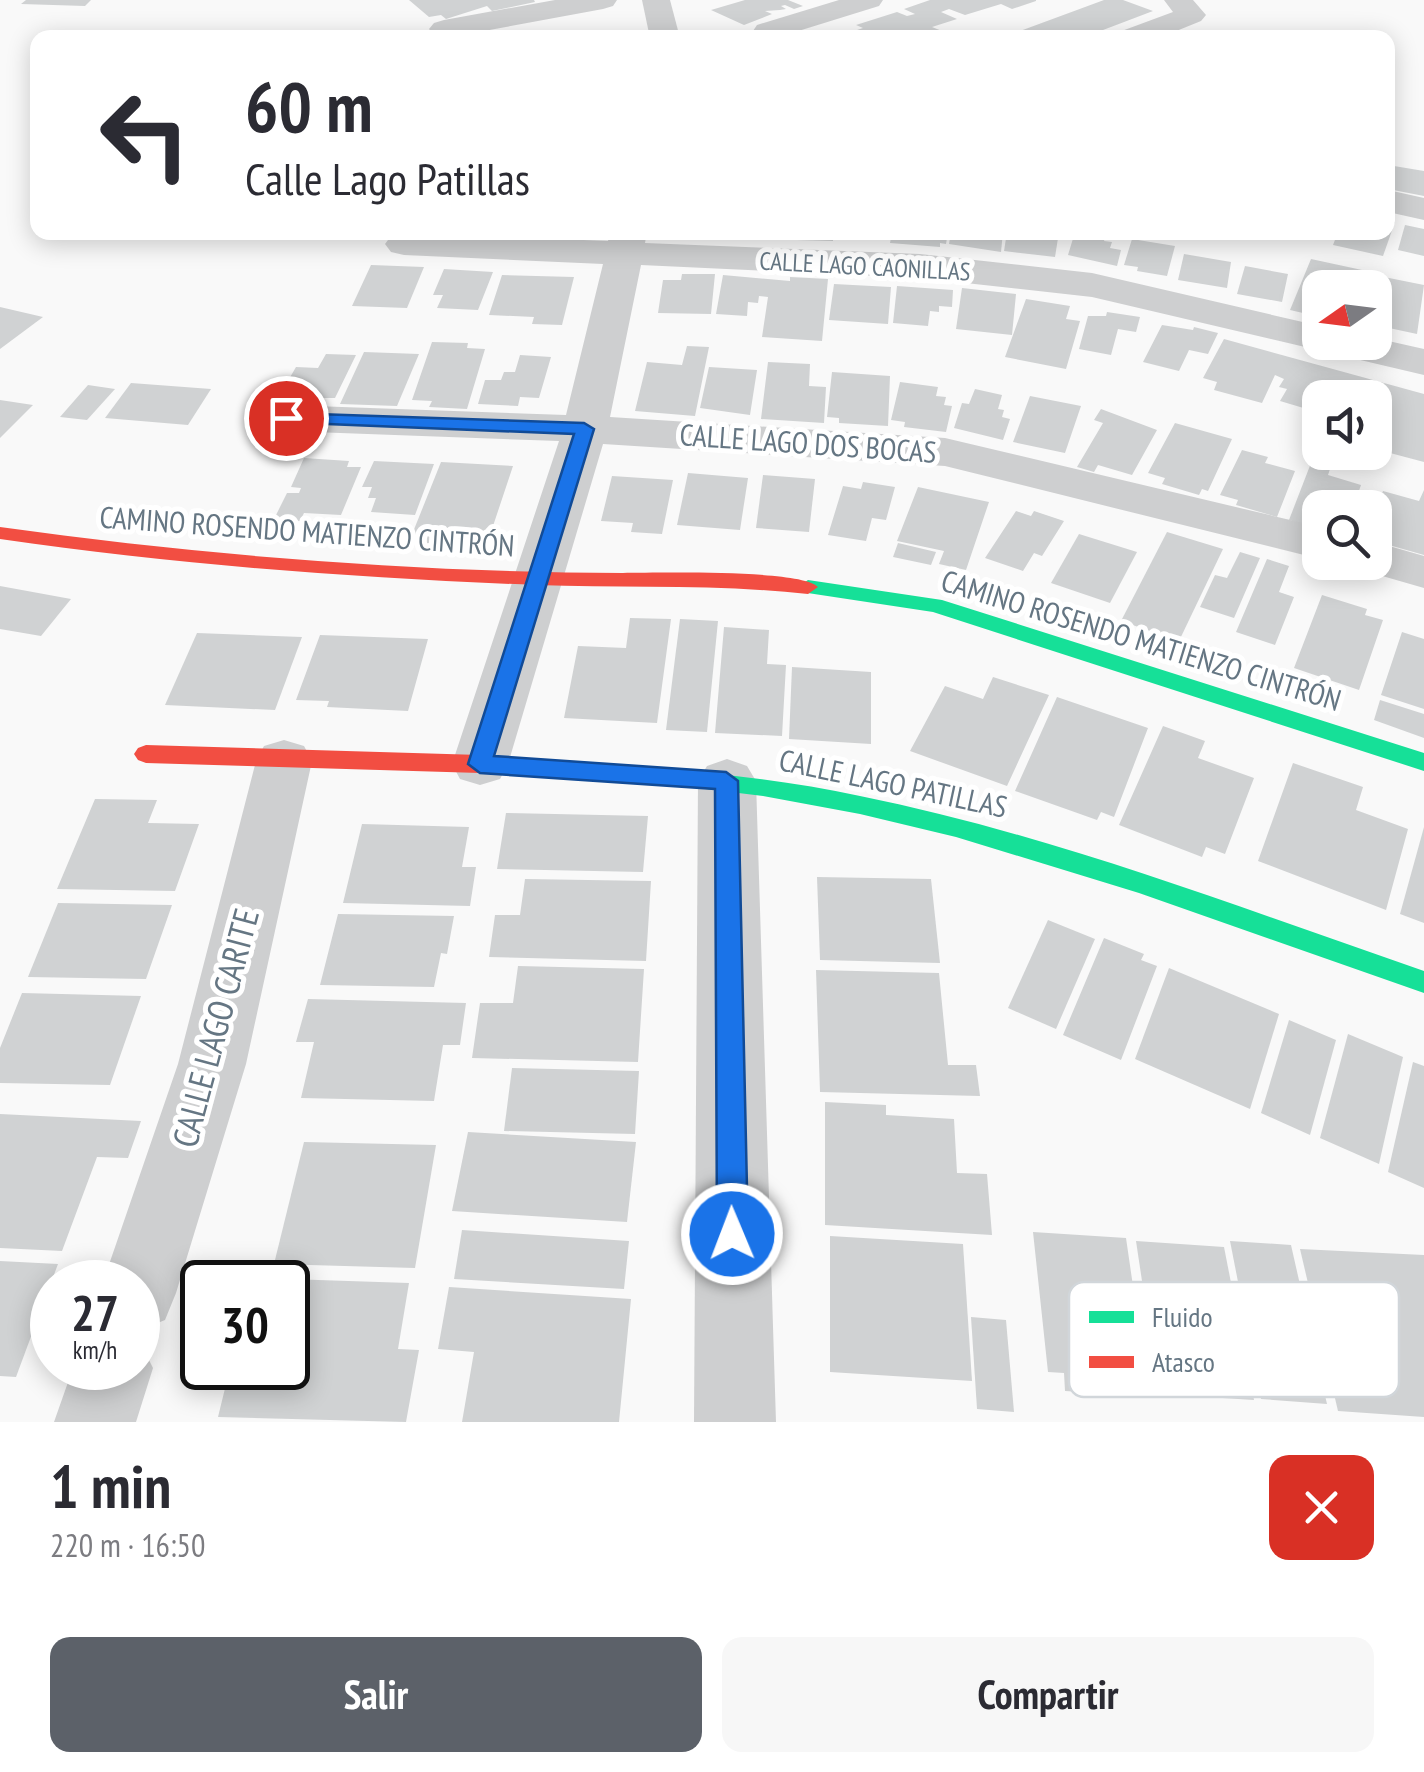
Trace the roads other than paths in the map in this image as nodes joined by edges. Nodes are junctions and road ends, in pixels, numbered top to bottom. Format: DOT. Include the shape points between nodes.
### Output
graph roads {
  1 [pos="603,0"];
  2 [pos="656,0"];
  3 [pos="869,0"];
  4 [pos="1178,0"];
  5 [pos="444,29"];
  6 [pos="663,30"];
  7 [pos="771,30"];
  8 [pos="1151,30"];
  9 [pos="1395,203"];
  10 [pos="1424,209"];
  11 [pos="627,243"];
  12 [pos="404,244"];
  13 [pos="1302,334"];
  14 [pos="1392,355"];
  15 [pos="1424,362"];
  16 [pos="286,418"];
  17 [pos="584,429"];
  18 [pos="0,533"];
  19 [pos="1302,538"];
  20 [pos="1392,563"];
  21 [pos="1424,572"];
  22 [pos="538,578"];
  23 [pos="146,754"];
  24 [pos="284,761"];
  25 [pos="1424,762"];
  26 [pos="480,764"];
  27 [pos="726,781"];
  28 [pos="1424,982"];
  29 [pos="149,1260"];
  30 [pos="106,1390"];
  31 [pos="96,1422"];
  32 [pos="735,1422"];
  1 -- 5 [label="street"];
  2 -- 6 [label="street"];
  3 -- 7 [label="street"];
  4 -- 8 [label="street" via="1191,15"];
  9 -- 10 [label="street"];
  11 -- 12 [label="street, CALLE LAGO CAONILLAS"];
  11 -- 13 [label="street, CALLE LAGO CAONILLAS" via="1092,285"];
  11 -- 17 [label="street"];
  14 -- 15 [label="street"];
  16 -- 17 [label="street, CALLE LAGO DOS BOCAS"];
  17 -- 19 [label="street, CALLE LAGO DOS BOCAS" via="945,452"];
  17 -- 22 [label="street"];
  18 -- 22 [label="street, CAMINO ROSENDO MATIENZO CINTRÓN" via="122,552"];
  20 -- 21 [label="street"];
  22 -- 25 [label="street, CAMINO ROSENDO MATIENZO CINTRÓN" via="754,580 935,605"];
  22 -- 26 [label="street"];
  23 -- 24 [label="street, CALLE LAGO PATILLAS"];
  24 -- 26 [label="street, CALLE LAGO PATILLAS"];
  24 -- 29 [label="street, CALLE LAGO CARITE" via="212,1064"];
  26 -- 27 [label="street, CALLE LAGO PATILLAS"];
  27 -- 28 [label="street, CALLE LAGO PATILLAS" via="992,834"];
  27 -- 32 [label="street"];
  30 -- 31 [label="street"];
}
